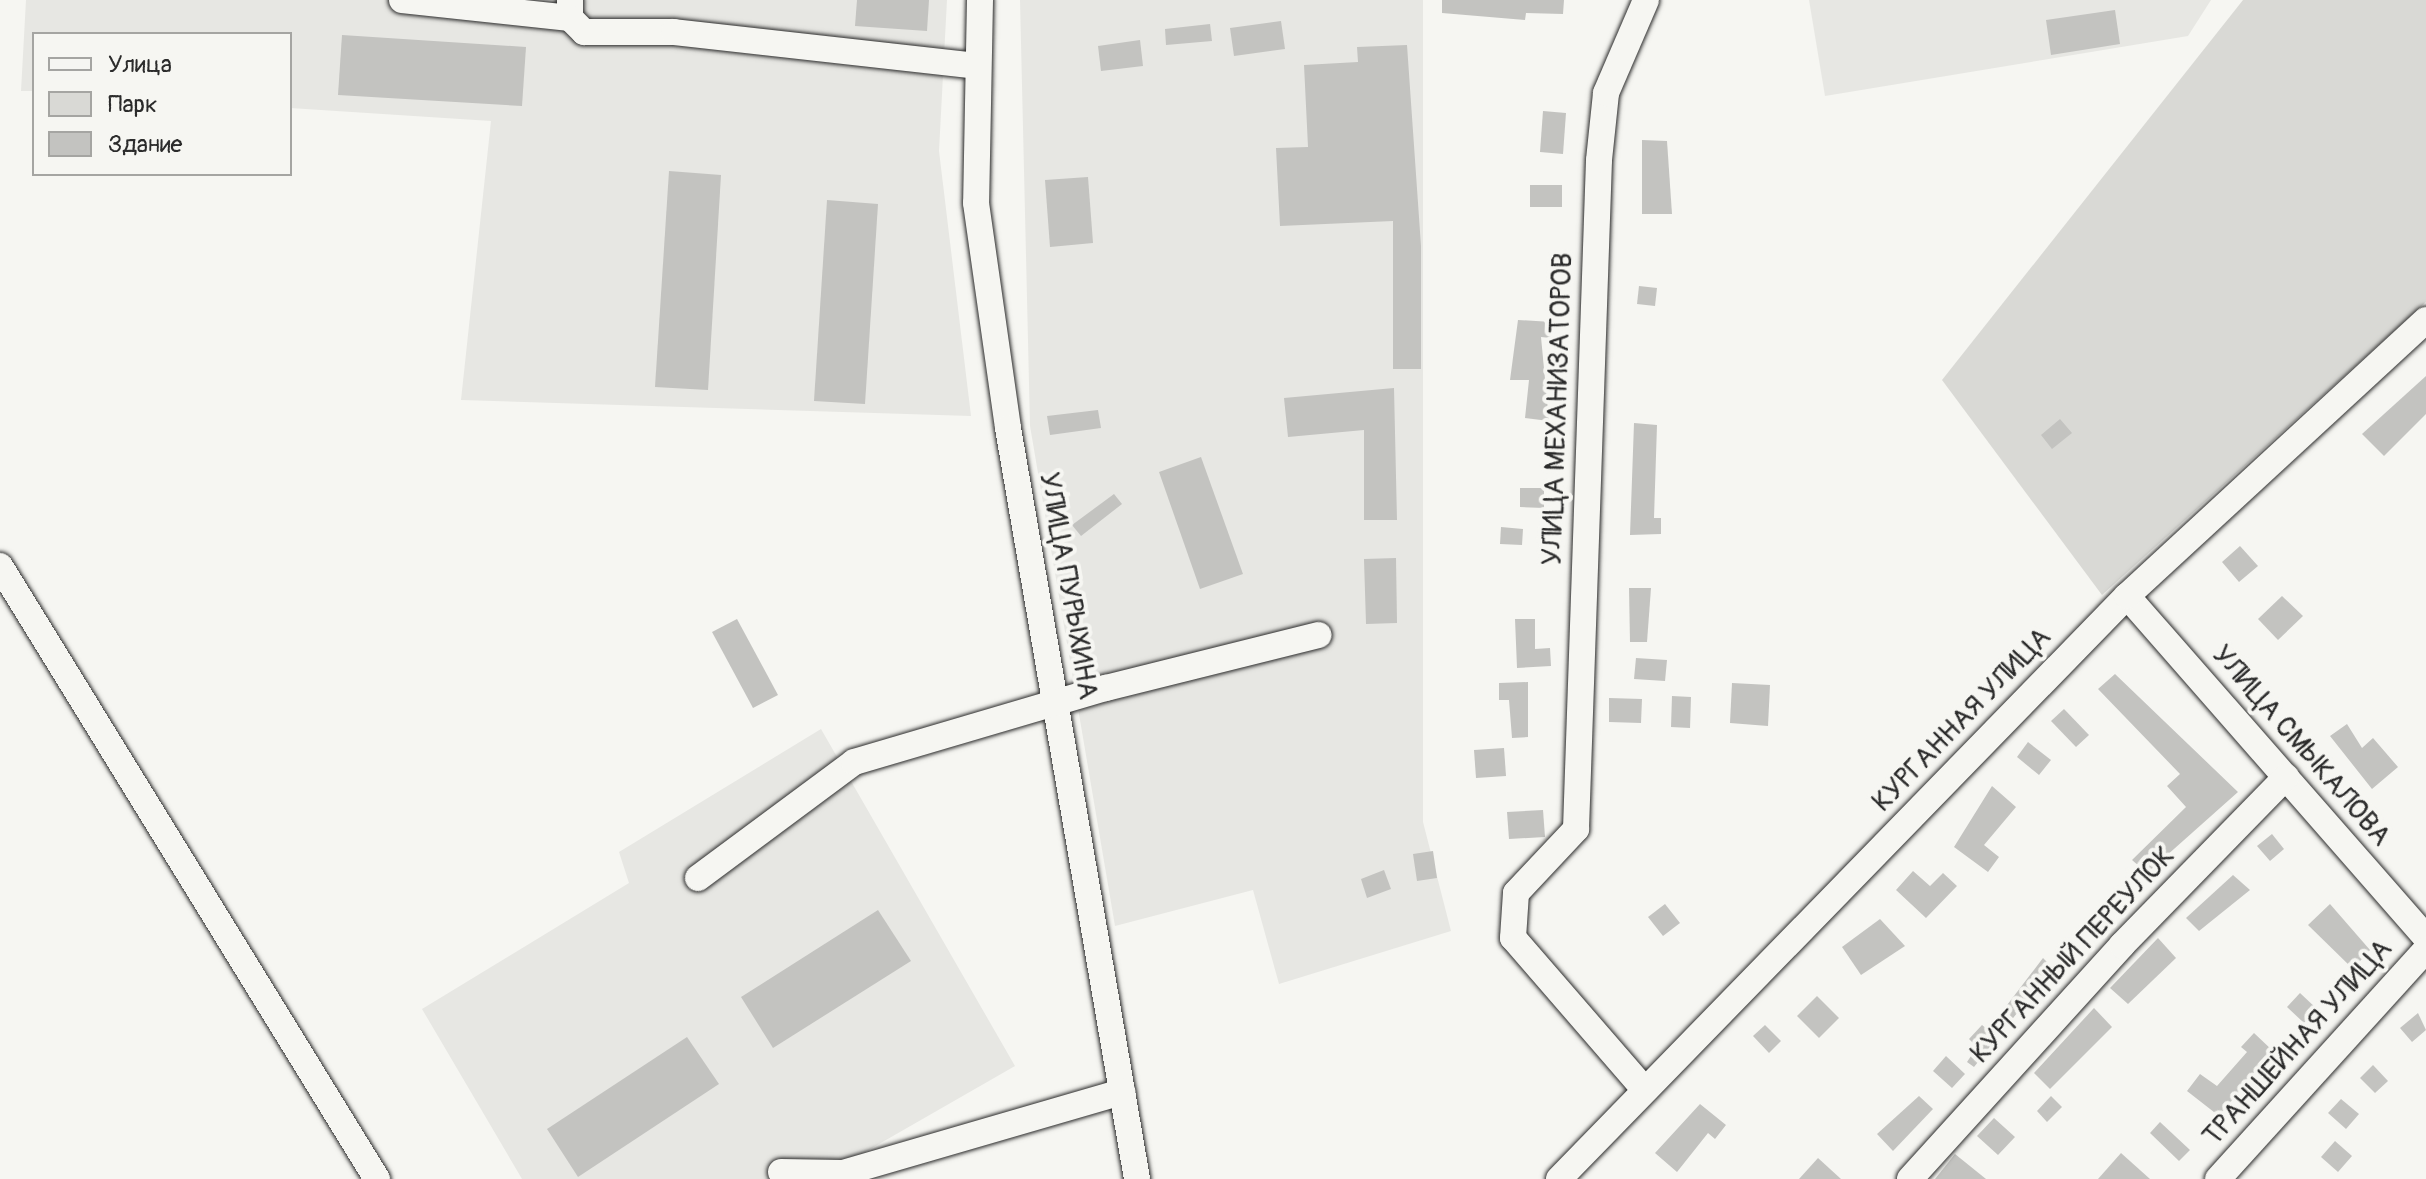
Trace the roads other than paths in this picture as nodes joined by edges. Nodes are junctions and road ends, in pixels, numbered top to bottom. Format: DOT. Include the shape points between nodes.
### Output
graph roads {
  1 [pos="402,0"];
  2 [pos="980,0"];
  3 [pos="1646,0"];
  4 [pos="570,9"];
  5 [pos="977,66"];
  6 [pos="2426,320"];
  7 [pos="0,566"];
  8 [pos="2127,596"];
  9 [pos="1318,635"];
  10 [pos="1055,703"];
  11 [pos="2286,777"];
  12 [pos="698,878"];
  13 [pos="2426,938"];
  14 [pos="2426,950"];
  15 [pos="1644,1089"];
  16 [pos="1122,1092"];
  17 [pos="781,1172"];
  18 [pos="377,1179"];
  19 [pos="1137,1179"];
  20 [pos="1559,1179"];
  21 [pos="1910,1179"];
  22 [pos="2218,1179"];
  1 -- 4 [label="street"];
  2 -- 5 [label="street, УЛИЦА ПУРЫХИНА"];
  3 -- 15 [label="street, УЛИЦА МЕХАНИЗАТОРОВ" via="1606,93 1599,160 1576,829 1516,893 1513,938"];
  4 -- 5 [label="street" via="584,32 674,32"];
  5 -- 10 [label="street, УЛИЦА ПУРЫХИНА" via="976,203"];
  6 -- 8 [label="street, КУРГАННАЯ УЛИЦА"];
  7 -- 18 [label="street"];
  8 -- 11 [label="street, УЛИЦА СМЫКАЛОВА"];
  8 -- 15 [label="street, КУРГАННАЯ УЛИЦА"];
  9 -- 10 [label="street"];
  10 -- 12 [label="street" via="854,762"];
  10 -- 16 [label="street, УЛИЦА ПУРЫХИНА"];
  11 -- 13 [label="street, УЛИЦА СМЫКАЛОВА"];
  11 -- 21 [label="street, КУРГАННЫЙ ПЕРЕУЛОК" via="2122,945"];
  14 -- 22 [label="street, ТРАНШЕЙНАЯ УЛИЦА"];
  15 -- 20 [label="street, КУРГАННАЯ УЛИЦА"];
  16 -- 17 [label="street" via="843,1173"];
  16 -- 19 [label="street, УЛИЦА ПУРЫХИНА"];
}
